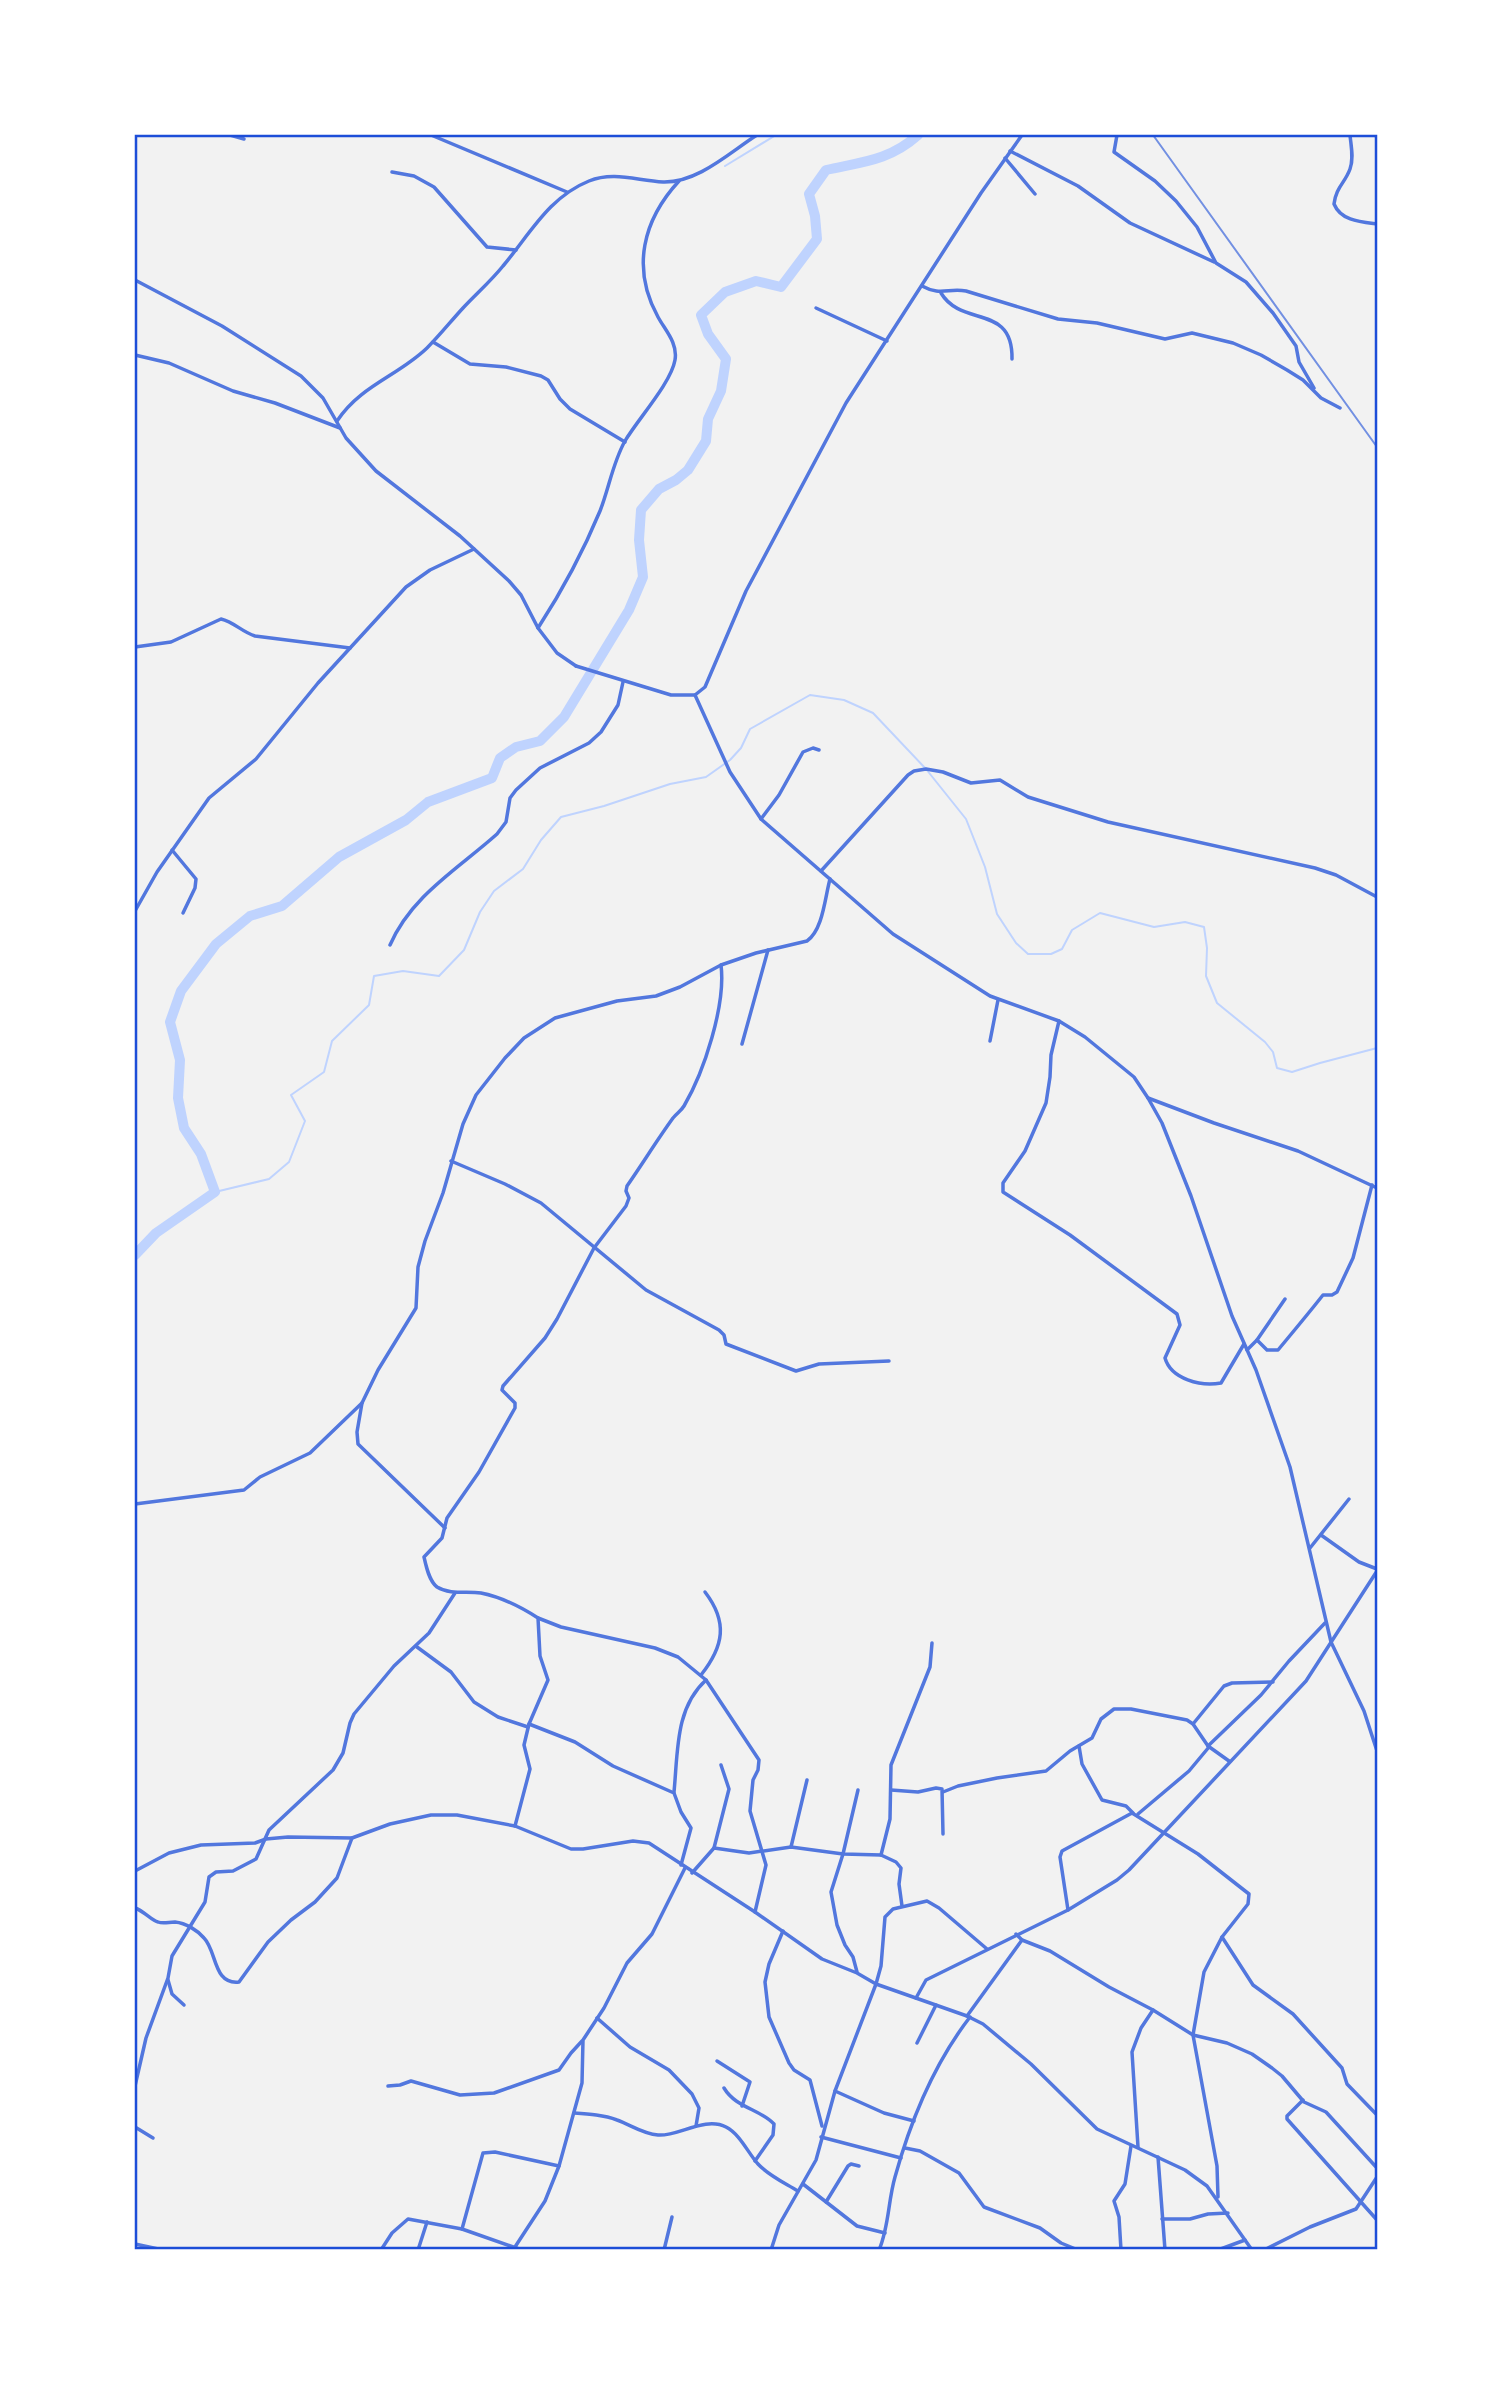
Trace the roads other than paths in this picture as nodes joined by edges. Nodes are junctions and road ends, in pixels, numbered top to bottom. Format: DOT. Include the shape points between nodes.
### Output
graph roads {
  1 [pos="230,135"];
  2 [pos="430,135"];
  3 [pos="757,135"];
  4 [pos="1022,135"];
  5 [pos="1117,135"];
  6 [pos="1350,135"];
  7 [pos="244,139"];
  8 [pos="1010,151"];
  9 [pos="1005,158"];
  10 [pos="392,172"];
  11 [pos="679,181"];
  12 [pos="568,192"];
  13 [pos="1035,194"];
  14 [pos="1377,224"];
  15 [pos="516,250"];
  16 [pos="1216,263"];
  17 [pos="135,280"];
  18 [pos="922,286"];
  19 [pos="941,293"];
  20 [pos="816,308"];
  21 [pos="887,341"];
  22 [pos="433,342"];
  23 [pos="135,355"];
  24 [pos="1012,359"];
  25 [pos="1321,398"];
  26 [pos="1340,408"];
  27 [pos="337,421"];
  28 [pos="340,428"];
  29 [pos="625,442"];
  30 [pos="474,549"];
  31 [pos="538,628"];
  32 [pos="135,647"];
  33 [pos="350,648"];
  34 [pos="623,682"];
  35 [pos="695,695"];
  36 [pos="819,750"];
  37 [pos="761,819"];
  38 [pos="172,850"];
  39 [pos="821,871"];
  40 [pos="830,879"];
  41 [pos="1377,897"];
  42 [pos="135,911"];
  43 [pos="183,913"];
  44 [pos="390,945"];
  45 [pos="768,950"];
  46 [pos="721,965"];
  47 [pos="998,1000"];
  48 [pos="1059,1021"];
  49 [pos="990,1041"];
  50 [pos="742,1044"];
  51 [pos="1148,1098"];
  52 [pos="451,1161"];
  53 [pos="1375,1187"];
  54 [pos="594,1248"];
  55 [pos="1285,1299"];
  56 [pos="1257,1340"];
  57 [pos="1244,1343"];
  58 [pos="1247,1350"];
  59 [pos="889,1361"];
  60 [pos="362,1403"];
  61 [pos="1349,1499"];
  62 [pos="135,1504"];
  63 [pos="445,1528"];
  64 [pos="1321,1535"];
  65 [pos="1310,1548"];
  66 [pos="1377,1570"];
  67 [pos="455,1592"];
  68 [pos="705,1592"];
  69 [pos="538,1618"];
  70 [pos="1325,1623"];
  71 [pos="1331,1642"];
  72 [pos="932,1643"];
  73 [pos="416,1646"];
  74 [pos="701,1675"];
  75 [pos="706,1679"];
  76 [pos="1273,1682"];
  77 [pos="1193,1724"];
  78 [pos="529,1726"];
  79 [pos="1079,1746"];
  80 [pos="1209,1746"];
  81 [pos="1377,1751"];
  82 [pos="1229,1761"];
  83 [pos="721,1765"];
  84 [pos="807,1780"];
  85 [pos="858,1790"];
  86 [pos="891,1790"];
  87 [pos="943,1791"];
  88 [pos="674,1793"];
  89 [pos="1135,1814"];
  90 [pos="515,1826"];
  91 [pos="943,1834"];
  92 [pos="1165,1835"];
  93 [pos="352,1838"];
  94 [pos="266,1839"];
  95 [pos="791,1847"];
  96 [pos="714,1849"];
  97 [pos="764,1850"];
  98 [pos="843,1854"];
  99 [pos="881,1855"];
  100 [pos="683,1867"];
  101 [pos="135,1871"];
  102 [pos="692,1873"];
  103 [pos="902,1906"];
  104 [pos="135,1908"];
  105 [pos="1068,1910"];
  106 [pos="755,1912"];
  107 [pos="191,1927"];
  108 [pos="783,1931"];
  109 [pos="1016,1934"];
  110 [pos="1222,1937"];
  111 [pos="1022,1940"];
  112 [pos="987,1949"];
  113 [pos="857,1973"];
  114 [pos="168,1978"];
  115 [pos="876,1984"];
  116 [pos="916,1998"];
  117 [pos="184,2005"];
  118 [pos="936,2005"];
  119 [pos="1153,2010"];
  120 [pos="969,2016"];
  121 [pos="597,2018"];
  122 [pos="1193,2035"];
  123 [pos="583,2040"];
  124 [pos="917,2043"];
  125 [pos="717,2061"];
  126 [pos="135,2086"];
  127 [pos="388,2086"];
  128 [pos="724,2088"];
  129 [pos="835,2091"];
  130 [pos="1303,2100"];
  131 [pos="741,2106"];
  132 [pos="575,2113"];
  133 [pos="1377,2115"];
  134 [pos="914,2121"];
  135 [pos="696,2126"];
  136 [pos="135,2127"];
  137 [pos="823,2128"];
  138 [pos="821,2137"];
  139 [pos="153,2138"];
  140 [pos="1132,2144"];
  141 [pos="1138,2147"];
  142 [pos="905,2148"];
  143 [pos="1158,2157"];
  144 [pos="901,2158"];
  145 [pos="755,2161"];
  146 [pos="559,2166"];
  147 [pos="859,2166"];
  148 [pos="1377,2168"];
  149 [pos="1377,2177"];
  150 [pos="803,2184"];
  151 [pos="798,2191"];
  152 [pos="1218,2199"];
  153 [pos="1362,2200"];
  154 [pos="826,2202"];
  155 [pos="1228,2213"];
  156 [pos="671,2217"];
  157 [pos="1161,2219"];
  158 [pos="1377,2220"];
  159 [pos="427,2222"];
  160 [pos="462,2229"];
  161 [pos="885,2233"];
  162 [pos="1245,2240"];
  163 [pos="135,2244"];
  164 [pos="514,2249"];
  165 [pos="163,2250"];
  166 [pos="382,2250"];
  167 [pos="418,2250"];
  168 [pos="522,2250"];
  169 [pos="664,2250"];
  170 [pos="771,2250"];
  171 [pos="879,2250"];
  172 [pos="1078,2250"];
  173 [pos="1121,2250"];
  174 [pos="1165,2250"];
  175 [pos="1218,2250"];
  176 [pos="1252,2250"];
  177 [pos="1264,2250"];
  1 -- 7 [label="street"];
  2 -- 12 [label="street"];
  3 -- 11 [label="street"];
  4 -- 8 [label="street"];
  5 -- 16 [label="street" via="1114,152 1176,201 1197,227"];
  6 -- 14 [label="street" via="1350,169 1338,186 1334,204 1351,219"];
  8 -- 9 [label="street"];
  8 -- 16 [label="street" via="1078,186 1116,215"];
  9 -- 13 [label="street"];
  9 -- 18 [label="street"];
  10 -- 15 [label="street" via="414,176 434,187 487,247"];
  11 -- 12 [label="street" via="603,177"];
  11 -- 29 [label="street" via="657,207 644,249 648,297 675,345 675,360"];
  12 -- 15 [label="street" via="536,222"];
  15 -- 22 [label="street"];
  16 -- 25 [label="street" via="1245,282 1273,313 1296,346 1305,374"];
  17 -- 27 [label="street" via="285,364 312,386"];
  18 -- 19 [label="street"];
  18 -- 21 [label="street"];
  19 -- 24 [label="street" via="959,310 1002,327 1010,340"];
  19 -- 25 [label="street" via="966,291 1044,316 1165,339 1192,333 1212,337 1261,355 1303,380"];
  20 -- 21 [label="street"];
  21 -- 35 [label="street" via="825,440 746,591 709,681"];
  22 -- 27 [label="street" via="352,401"];
  22 -- 29 [label="street" via="470,364 541,376 570,409"];
  23 -- 28 [label="street" via="169,363"];
  25 -- 26 [label="street"];
  27 -- 28 [label="street"];
  28 -- 30 [label="street" via="376,471"];
  29 -- 31 [label="street" via="589,535"];
  30 -- 31 [label="street" via="521,595"];
  30 -- 33 [label="street" via="418,577"];
  31 -- 34 [label="street" via="557,653 576,666"];
  32 -- 33 [label="street" via="171,642 221,619 255,636"];
  33 -- 38 [label="street" via="256,759 209,798"];
  34 -- 35 [label="street" via="671,695"];
  34 -- 44 [label="street" via="618,705 601,732 540,768 512,794 506,821 497,834 422,895"];
  35 -- 37 [label="street" via="720,754"];
  36 -- 37 [label="street" via="803,752"];
  37 -- 39 [label="street"];
  38 -- 42 [label="street"];
  38 -- 43 [label="street" via="196,879"];
  39 -- 40 [label="street"];
  39 -- 41 [label="street" via="908,775 926,769 971,783 1000,780 1028,797 1108,822 1315,868"];
  40 -- 45 [label="street" via="813,937"];
  40 -- 47 [label="street" via="893,934"];
  45 -- 46 [label="street"];
  45 -- 50 [label="street"];
  46 -- 52 [label="street" via="656,996 617,1001 536,1028 477,1095"];
  46 -- 54 [label="street" via="720,992 702,1067 681,1111 627,1186 626,1206"];
  47 -- 48 [label="street"];
  47 -- 49 [label="street"];
  48 -- 51 [label="street" via="1134,1077"];
  48 -- 57 [label="street" via="1045,1103 1025,1151 1003,1183 1003,1192 1177,1314 1180,1325 1165,1357 1168,1367 1194,1383 1221,1383"];
  51 -- 53 [label="street" via="1298,1151"];
  51 -- 57 [label="street" via="1187,1185"];
  52 -- 54 [label="street" via="527,1194"];
  52 -- 60 [label="street" via="418,1267 415,1308"];
  53 -- 56 [label="street" via="1338,1292 1323,1295 1278,1350 1267,1350"];
  54 -- 59 [label="street" via="646,1290 719,1330 726,1344 793,1371 819,1364"];
  54 -- 63 [label="street" via="557,1319 503,1386 515,1408"];
  55 -- 56 [label="street"];
  56 -- 58 [label="street"];
  57 -- 58 [label="street"];
  58 -- 65 [label="street" via="1290,1467"];
  60 -- 62 [label="street" via="310,1452 244,1490"];
  60 -- 63 [label="street" via="358,1444"];
  61 -- 64 [label="street"];
  63 -- 67 [label="street" via="424,1557 434,1584"];
  64 -- 65 [label="street"];
  64 -- 66 [label="street"];
  65 -- 70 [label="street"];
  66 -- 71 [label="street"];
  67 -- 69 [label="street" via="490,1595"];
  67 -- 73 [label="street"];
  68 -- 74 [label="street" via="718,1616 721,1639"];
  69 -- 74 [label="street" via="662,1651"];
  69 -- 78 [label="street" via="540,1656 548,1680"];
  70 -- 71 [label="street"];
  70 -- 76 [label="street"];
  71 -- 81 [label="street" via="1371,1727"];
  71 -- 82 [label="street" via="1306,1681"];
  72 -- 86 [label="street" via="930,1667 893,1757"];
  73 -- 78 [label="street" via="452,1672 474,1702 498,1717"];
  73 -- 94 [label="street" via="355,1714 333,1770 269,1830"];
  74 -- 75 [label="street"];
  75 -- 88 [label="street" via="682,1716"];
  75 -- 97 [label="street" via="759,1760 750,1811"];
  76 -- 77 [label="street" via="1224,1686"];
  76 -- 80 [label="street"];
  77 -- 79 [label="street" via="1114,1709 1101,1719 1092,1738"];
  77 -- 80 [label="street"];
  78 -- 88 [label="street" via="575,1742 613,1766"];
  78 -- 90 [label="street" via="524,1748 530,1769"];
  79 -- 87 [label="street" via="1046,1771"];
  79 -- 89 [label="street" via="1082,1764 1102,1800 1126,1806"];
  80 -- 82 [label="street"];
  80 -- 89 [label="street" via="1189,1770"];
  82 -- 92 [label="street"];
  83 -- 96 [label="street" via="729,1789"];
  84 -- 95 [label="street"];
  85 -- 98 [label="street"];
  86 -- 87 [label="street"];
  86 -- 99 [label="street" via="889,1830"];
  87 -- 91 [label="street"];
  88 -- 100 [label="street" via="691,1828"];
  89 -- 92 [label="street"];
  89 -- 105 [label="street" via="1062,1851"];
  90 -- 93 [label="street" via="431,1815"];
  90 -- 100 [label="street" via="571,1849 641,1841 659,1848"];
  92 -- 105 [label="street" via="1117,1880"];
  92 -- 110 [label="street" via="1249,1894 1248,1904"];
  93 -- 94 [label="street"];
  93 -- 107 [label="street" via="337,1878 268,1942 239,1982 224,1978 208,1944"];
  94 -- 101 [label="street" via="187,1848"];
  94 -- 107 [label="street" via="252,1862 209,1877 206,1899"];
  95 -- 97 [label="street"];
  95 -- 98 [label="street"];
  96 -- 97 [label="street"];
  96 -- 102 [label="street"];
  97 -- 106 [label="street" via="766,1874"];
  98 -- 99 [label="street"];
  98 -- 113 [label="street" via="832,1885 832,1901"];
  99 -- 103 [label="street" via="901,1868"];
  100 -- 102 [label="street"];
  100 -- 121 [label="street" via="652,1934 627,1963"];
  102 -- 106 [label="street"];
  103 -- 112 [label="street" via="931,1902"];
  103 -- 115 [label="street" via="885,1917"];
  104 -- 107 [label="street" via="159,1923"];
  105 -- 109 [label="street"];
  106 -- 108 [label="street"];
  107 -- 114 [label="street" via="172,1956"];
  108 -- 113 [label="street" via="822,1959"];
  108 -- 137 [label="street" via="766,1973 767,2007 789,2063 810,2080"];
  109 -- 111 [label="street"];
  109 -- 112 [label="street"];
  110 -- 122 [label="street" via="1204,1972"];
  110 -- 133 [label="street" via="1253,1985 1293,2014"];
  111 -- 119 [label="street"];
  111 -- 120 [label="street"];
  112 -- 116 [label="street" via="926,1980"];
  113 -- 115 [label="street"];
  114 -- 117 [label="street" via="173,1994"];
  114 -- 126 [label="street" via="146,2038"];
  115 -- 116 [label="street"];
  115 -- 129 [label="street"];
  116 -- 118 [label="street"];
  118 -- 120 [label="street"];
  118 -- 124 [label="street"];
  119 -- 122 [label="street"];
  119 -- 141 [label="street" via="1132,2052"];
  120 -- 134 [label="street" via="932,2074"];
  120 -- 140 [label="street" via="1007,2042 1097,2129"];
  121 -- 123 [label="street"];
  121 -- 135 [label="street" via="630,2047 669,2070 692,2094 699,2108"];
  122 -- 130 [label="street" via="1252,2054 1282,2076"];
  122 -- 152 [label="street" via="1217,2166"];
  123 -- 127 [label="street" via="559,2070 494,2093 460,2095 411,2081"];
  123 -- 132 [label="street" via="584,2072"];
  125 -- 131 [label="street" via="750,2082"];
  128 -- 131 [label="street"];
  129 -- 134 [label="street"];
  129 -- 137 [label="street"];
  130 -- 148 [label="street" via="1326,2112"];
  130 -- 153 [label="street" via="1287,2119"];
  131 -- 145 [label="street" via="774,2124 773,2135"];
  132 -- 135 [label="street" via="617,2119 660,2136"];
  132 -- 146 [label="street"];
  134 -- 142 [label="street"];
  135 -- 145 [label="street" via="726,2127"];
  136 -- 139 [label="street"];
  137 -- 138 [label="street"];
  138 -- 144 [label="street"];
  138 -- 150 [label="street"];
  140 -- 141 [label="street"];
  140 -- 173 [label="street" via="1125,2183 1114,2201"];
  141 -- 143 [label="street"];
  142 -- 144 [label="street"];
  142 -- 172 [label="street" via="960,2173 985,2207 1040,2228"];
  143 -- 152 [label="street" via="1198,2178"];
  143 -- 157 [label="street"];
  144 -- 161 [label="street"];
  145 -- 151 [label="street"];
  146 -- 160 [label="street" via="483,2153"];
  146 -- 164 [label="street" via="545,2201"];
  147 -- 154 [label="street" via="849,2165"];
  149 -- 153 [label="street"];
  150 -- 151 [label="street"];
  150 -- 154 [label="street"];
  151 -- 170 [label="street"];
  152 -- 155 [label="street"];
  153 -- 158 [label="street"];
  153 -- 177 [label="street" via="1353,2211"];
  154 -- 161 [label="street" via="862,2229"];
  155 -- 157 [label="street"];
  155 -- 162 [label="street"];
  156 -- 169 [label="street"];
  157 -- 174 [label="street"];
  159 -- 160 [label="street"];
  159 -- 166 [label="street" via="408,2219 392,2232"];
  159 -- 167 [label="street"];
  160 -- 164 [label="street"];
  161 -- 171 [label="street"];
  162 -- 175 [label="street"];
  162 -- 176 [label="street"];
  163 -- 165 [label="street"];
  164 -- 168 [label="street"];
}
